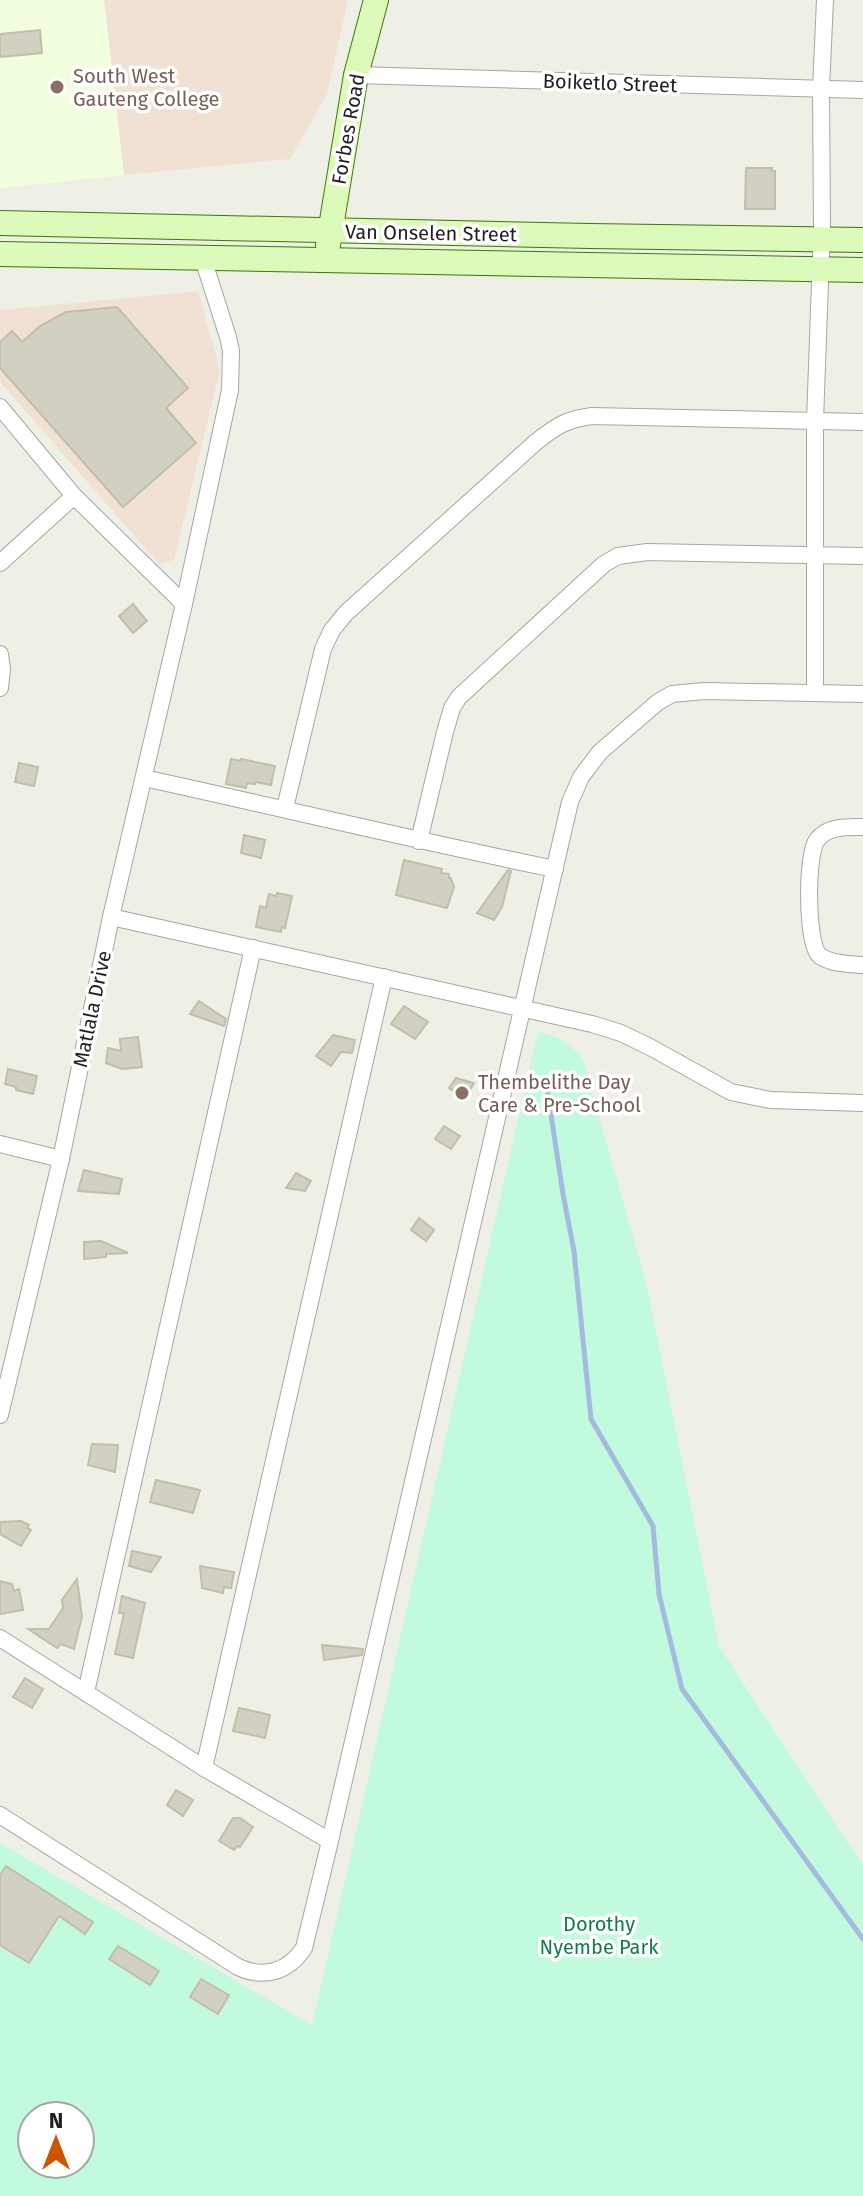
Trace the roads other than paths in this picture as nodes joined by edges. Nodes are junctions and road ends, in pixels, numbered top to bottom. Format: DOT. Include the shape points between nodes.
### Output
graph roads {
  1 [pos="376,0"];
  2 [pos="825,0"];
  3 [pos="356,75"];
  4 [pos="821,89"];
  5 [pos="863,90"];
  6 [pos="0,223"];
  7 [pos="329,230"];
  8 [pos="821,239"];
  9 [pos="863,240"];
  10 [pos="0,254"];
  11 [pos="203,259"];
  12 [pos="327,259"];
  13 [pos="820,269"];
  14 [pos="863,270"];
  15 [pos="0,407"];
  16 [pos="815,421"];
  17 [pos="863,422"];
  18 [pos="74,496"];
  19 [pos="814,555"];
  20 [pos="863,556"];
  21 [pos="0,563"];
  22 [pos="184,604"];
  23 [pos="0,654"];
  24 [pos="0,688"];
  25 [pos="815,693"];
  26 [pos="863,694"];
  27 [pos="144,778"];
  28 [pos="285,808"];
  29 [pos="863,827"];
  30 [pos="419,841"];
  31 [pos="555,869"];
  32 [pos="111,917"];
  33 [pos="253,948"];
  34 [pos="863,965"];
  35 [pos="384,977"];
  36 [pos="521,1010"];
  37 [pos="863,1103"];
  38 [pos="0,1144"];
  39 [pos="61,1159"];
  40 [pos="0,1415"];
  41 [pos="0,1638"];
  42 [pos="86,1692"];
  43 [pos="204,1768"];
  44 [pos="0,1815"];
  45 [pos="330,1841"];
  1 -- 3 [label="main road, Forbes Road"];
  2 -- 4 [label="street"];
  3 -- 4 [label="street, Boiketlo Street"];
  3 -- 7 [label="main road, Forbes Road"];
  4 -- 5 [label="street, Boiketlo Street"];
  4 -- 8 [label="street"];
  6 -- 7 [label="main road, Van Onselen Street"];
  7 -- 8 [label="main road, Van Onselen Street"];
  7 -- 12 [label="main road, Forbes Road"];
  8 -- 9 [label="main road, Van Onselen Street"];
  8 -- 13 [label="street"];
  10 -- 11 [label="main road, Van Onselen Street"];
  11 -- 12 [label="main road, Van Onselen Street"];
  11 -- 22 [label="street, Matlala Drive" via="231,351 230,390"];
  12 -- 13 [label="main road, Van Onselen Street"];
  13 -- 14 [label="main road, Van Onselen Street"];
  13 -- 16 [label="street"];
  15 -- 18 [label="street"];
  16 -- 17 [label="street"];
  16 -- 19 [label="street"];
  16 -- 28 [label="street" via="592,416 556,426 332,630"];
  18 -- 21 [label="street"];
  18 -- 22 [label="street"];
  19 -- 20 [label="street"];
  19 -- 25 [label="street"];
  19 -- 30 [label="street" via="647,552 604,564 459,697 445,732"];
  22 -- 27 [label="street, Matlala Drive"];
  23 -- 24 [label="street"];
  25 -- 26 [label="street"];
  25 -- 31 [label="street" via="686,691 658,702 600,752 581,777"];
  27 -- 28 [label="street"];
  27 -- 32 [label="street, Matlala Drive"];
  28 -- 30 [label="street"];
  29 -- 34 [label="street" via="830,830 818,837 810,863 814,947 830,960"];
  30 -- 31 [label="street"];
  31 -- 36 [label="street"];
  32 -- 33 [label="street"];
  32 -- 39 [label="street, Matlala Drive"];
  33 -- 35 [label="street"];
  33 -- 42 [label="street"];
  35 -- 36 [label="street"];
  35 -- 43 [label="street"];
  36 -- 37 [label="street" via="621,1033 741,1095"];
  36 -- 45 [label="street"];
  38 -- 39 [label="street"];
  39 -- 40 [label="street, Matlala Drive"];
  41 -- 42 [label="street"];
  42 -- 43 [label="street"];
  43 -- 45 [label="street"];
  44 -- 45 [label="street" via="252,1973 280,1969 304,1948"];
}
